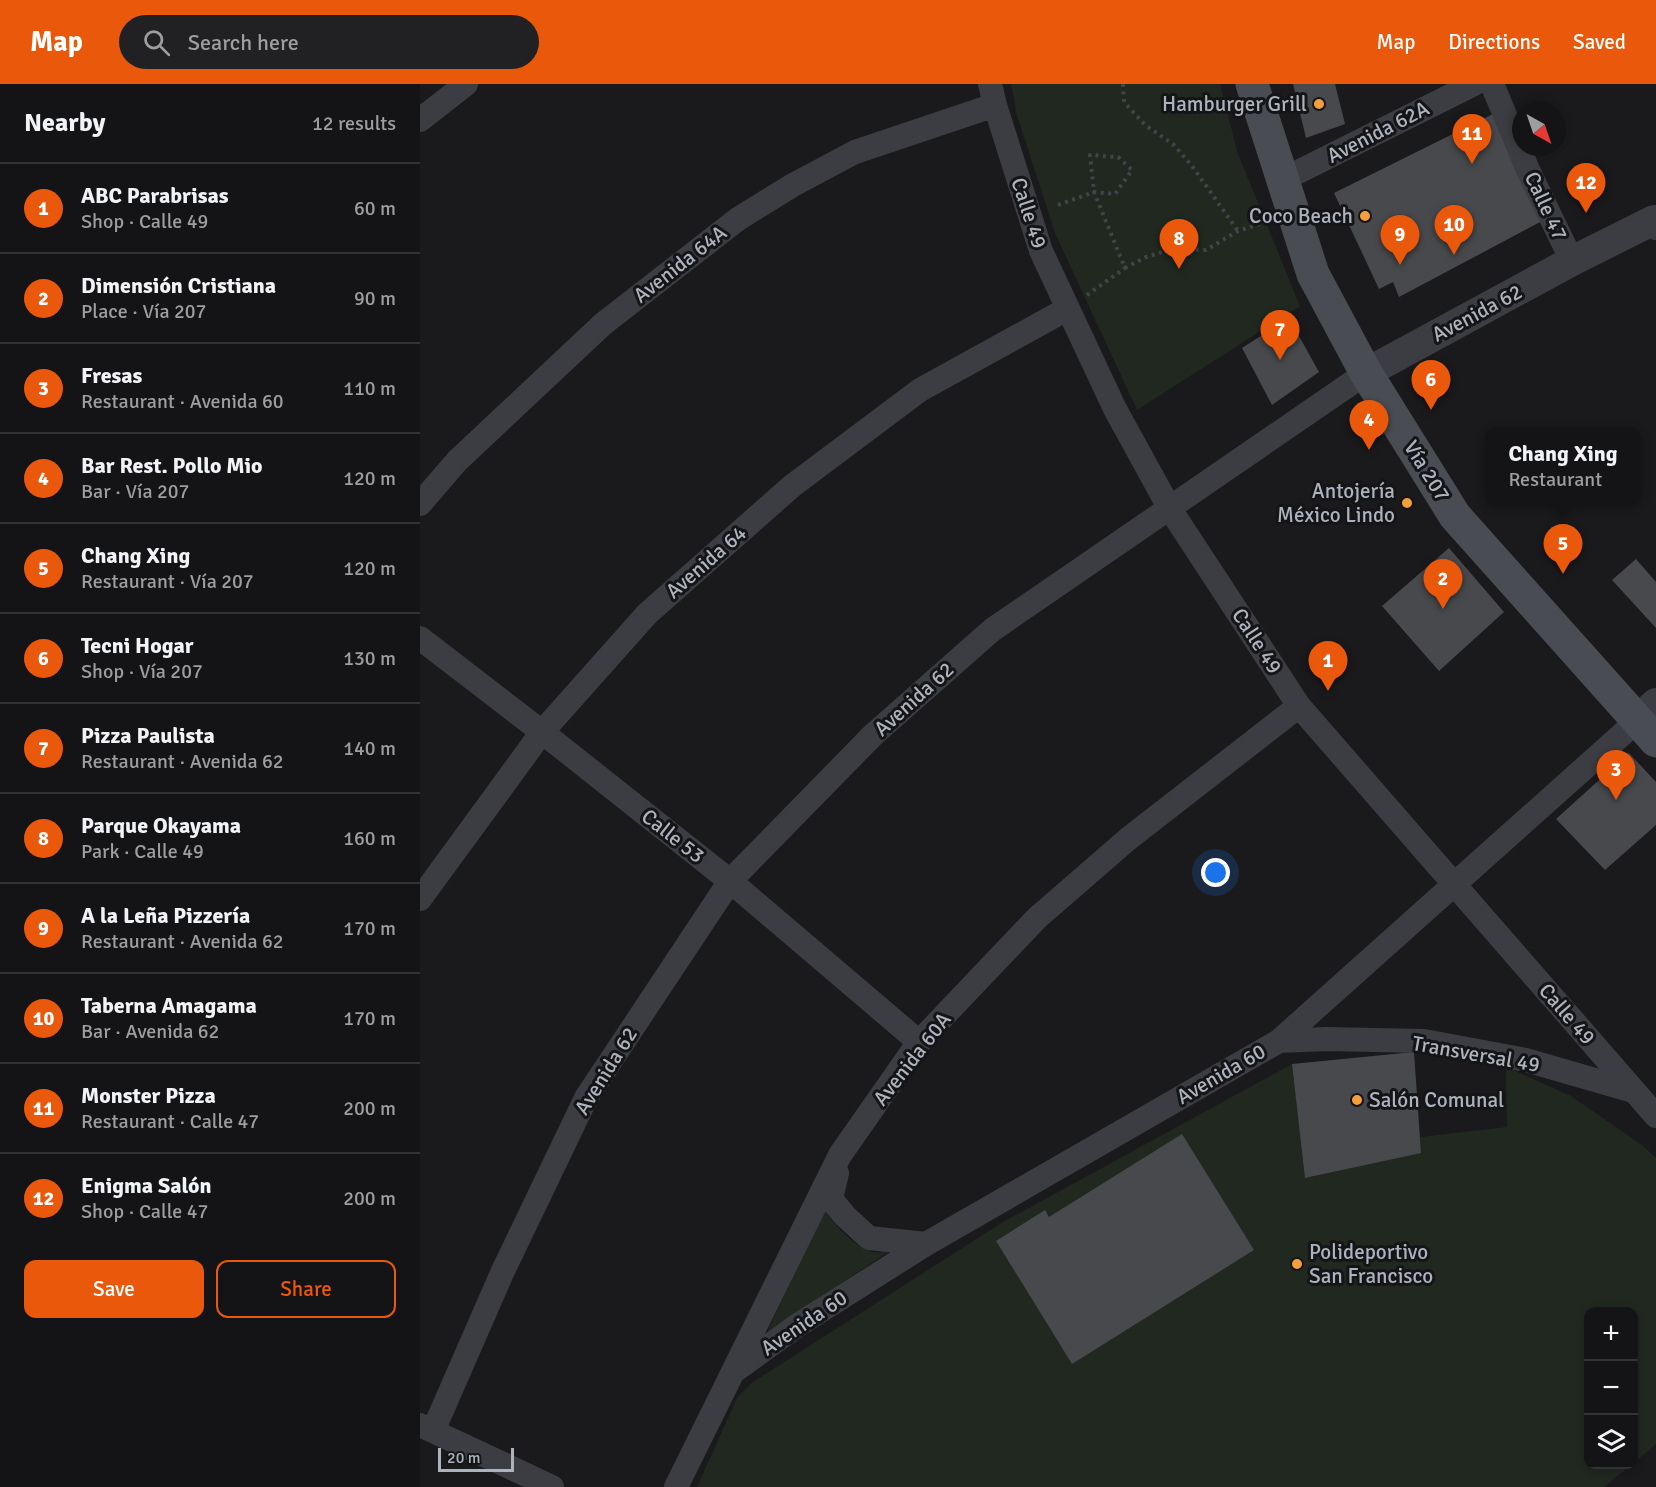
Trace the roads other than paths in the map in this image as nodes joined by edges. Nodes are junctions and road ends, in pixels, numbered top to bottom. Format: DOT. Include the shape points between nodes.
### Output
graph roads {
  1 [pos="466,84"];
  2 [pos="1252,84"];
  3 [pos="1474,84"];
  4 [pos="1492,84"];
  5 [pos="992,95"];
  6 [pos="420,120"];
  7 [pos="1282,180"];
  8 [pos="1655,221"];
  9 [pos="1572,261"];
  10 [pos="1067,309"];
  11 [pos="1366,373"];
  12 [pos="420,504"];
  13 [pos="1170,509"];
  14 [pos="420,638"];
  15 [pos="1299,706"];
  16 [pos="1650,722"];
  17 [pos="542,732"];
  18 [pos="730,881"];
  19 [pos="1455,884"];
  20 [pos="420,899"];
  21 [pos="1279,1041"];
  22 [pos="919,1042"];
  23 [pos="1633,1091"];
  24 [pos="1656,1116"];
  25 [pos="840,1155"];
  26 [pos="926,1244"];
  27 [pos="733,1372"];
  28 [pos="427,1428"];
  29 [pos="552,1487"];
  30 [pos="676,1487"];
  1 -- 6 [label="street"];
  2 -- 7 [label="main road, Vía 207"];
  3 -- 7 [label="street, Avenida 62A"];
  4 -- 9 [label="street, Calle 47"];
  5 -- 10 [label="street, Calle 49" via="1041,251"];
  5 -- 12 [label="street, Avenida 64A" via="855,152 738,219 603,324 457,461"];
  7 -- 11 [label="main road, Vía 207" via="1313,274"];
  8 -- 9 [label="street, Avenida 62"];
  9 -- 11 [label="street, Avenida 62"];
  10 -- 13 [label="street, Calle 49" via="1115,409"];
  10 -- 17 [label="street, Avenida 64" via="920,390 792,486 647,614"];
  11 -- 13 [label="street, Avenida 62"];
  11 -- 16 [label="main road, Vía 207" via="1455,516"];
  13 -- 15 [label="street, Calle 49"];
  13 -- 18 [label="street, Avenida 62" via="992,630 873,735"];
  14 -- 17 [label="street, Calle 53"];
  15 -- 19 [label="street, Calle 49"];
  15 -- 22 [label="street, Avenida 60A" via="1128,839 1037,918"];
  16 -- 19 [label="street, Avenida 60"];
  17 -- 18 [label="street, Calle 53"];
  17 -- 20 [label="street, Avenida 64"];
  18 -- 22 [label="street, Calle 53"];
  18 -- 28 [label="street, Avenida 62" via="586,1098"];
  19 -- 21 [label="street, Avenida 60"];
  19 -- 23 [label="street, Calle 49"];
  21 -- 23 [label="street, Transversal 49" via="1424,1041 1526,1060"];
  21 -- 26 [label="street, Avenida 60"];
  22 -- 25 [label="street, Avenida 60A"];
  23 -- 24 [label="street, Calle 49"];
  25 -- 26 [label="street" via="831,1199 845,1216 869,1238"];
  25 -- 27 [label="street, Avenida 60A"];
  26 -- 27 [label="street, Avenida 60" via="798,1325"];
  27 -- 30 [label="street, Avenida 60A"];
  28 -- 29 [label="street"];
}
